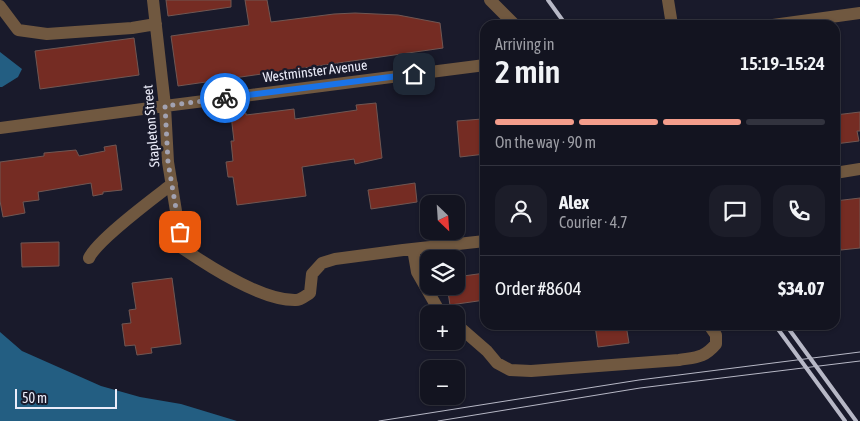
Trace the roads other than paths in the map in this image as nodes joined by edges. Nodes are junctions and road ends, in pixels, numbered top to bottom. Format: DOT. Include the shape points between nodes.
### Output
graph roads {
  1 [pos="153,0"];
  2 [pos="490,0"];
  3 [pos="668,0"];
  4 [pos="0,6"];
  5 [pos="860,13"];
  6 [pos="510,20"];
  7 [pos="671,20"];
  8 [pos="809,20"];
  9 [pos="156,24"];
  10 [pos="480,66"];
  11 [pos="165,106"];
  12 [pos="0,128"];
  13 [pos="860,170"];
  14 [pos="840,172"];
  15 [pos="172,184"];
  16 [pos="480,242"];
  17 [pos="413,249"];
  18 [pos="89,258"];
  19 [pos="436,305"];
  20 [pos="712,330"];
  21 [pos="465,332"];
  1 -- 9 [label="street, Stapleton Street"];
  2 -- 6 [label="street"];
  3 -- 7 [label="street"];
  4 -- 9 [label="street" via="18,30 47,34"];
  5 -- 8 [label="street"];
  9 -- 11 [label="street, Stapleton Street"];
  10 -- 11 [label="street, Westminster Avenue"];
  11 -- 12 [label="street, Westminster Avenue"];
  11 -- 15 [label="street, Stapleton Street"];
  13 -- 14 [label="street"];
  15 -- 17 [label="street, Stapleton Street" via="182,248 205,264 277,298 298,301 310,294 312,274 322,263"];
  15 -- 18 [label="street" via="104,240"];
  16 -- 17 [label="street"];
  17 -- 19 [label="street" via="417,272"];
  20 -- 21 [label="street" via="716,344 703,356 531,371 510,370 497,363"];
}
